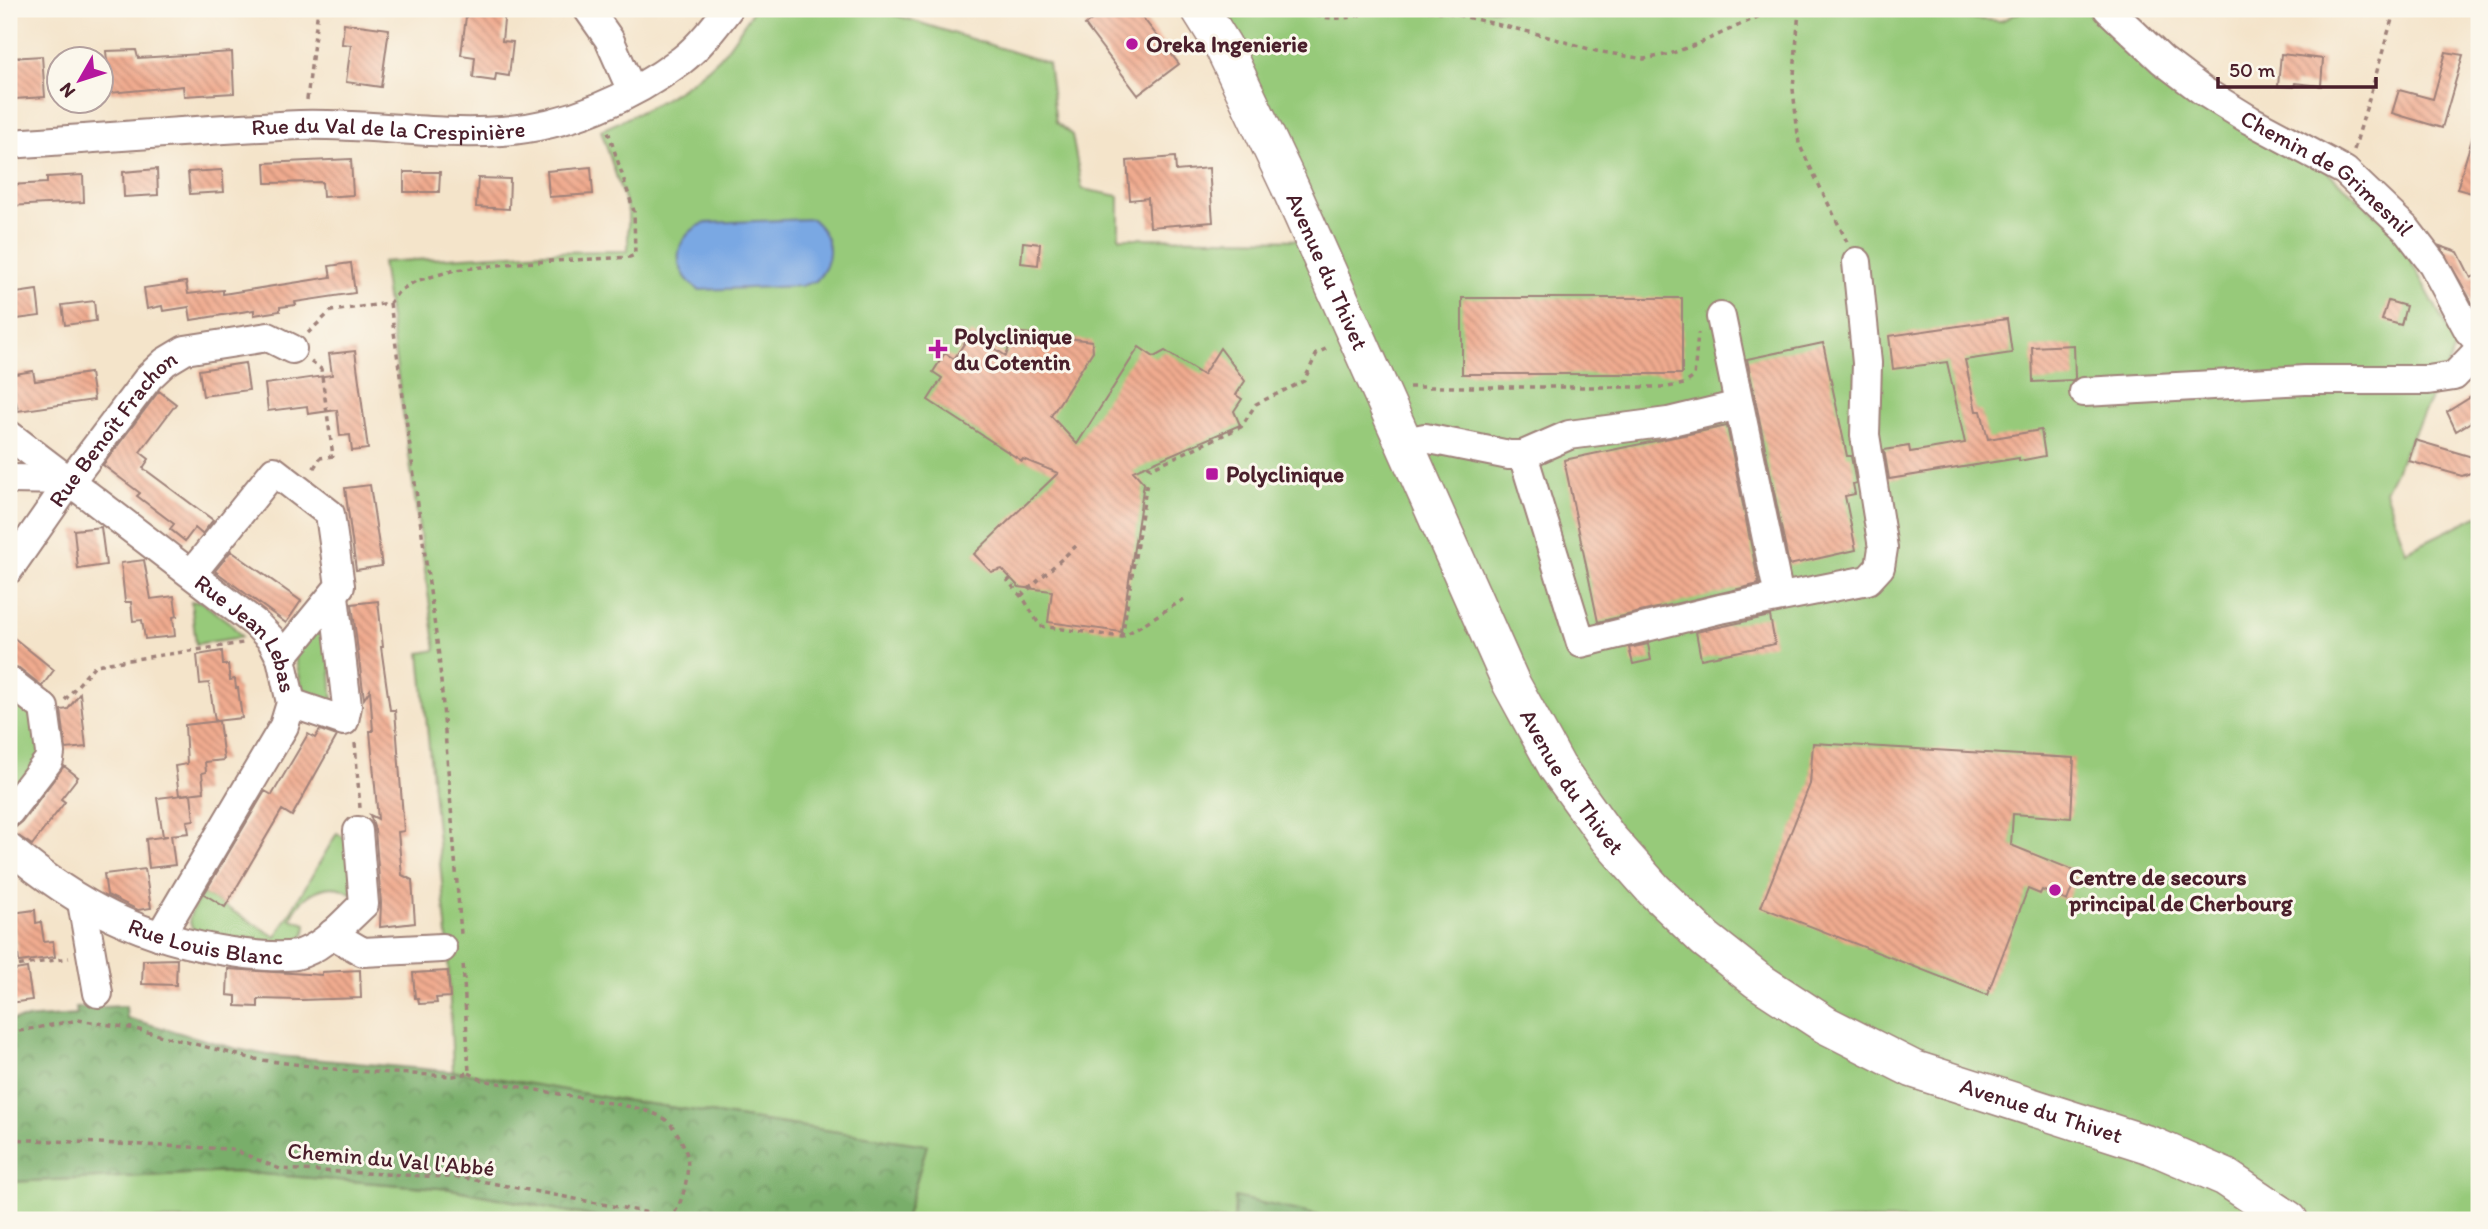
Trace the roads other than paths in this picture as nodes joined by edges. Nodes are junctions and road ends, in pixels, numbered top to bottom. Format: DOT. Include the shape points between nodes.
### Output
graph roads {
  1 [pos="587,9"];
  2 [pos="728,9"];
  3 [pos="1200,9"];
  4 [pos="2108,9"];
  5 [pos="632,91"];
  6 [pos="9,144"];
  7 [pos="1857,262"];
  8 [pos="1721,317"];
  9 [pos="2479,342"];
  10 [pos="292,349"];
  11 [pos="2479,350"];
  12 [pos="2084,392"];
  13 [pos="1739,405"];
  14 [pos="9,435"];
  15 [pos="1404,442"];
  16 [pos="1523,455"];
  17 [pos="9,479"];
  18 [pos="71,480"];
  19 [pos="9,569"];
  20 [pos="192,573"];
  21 [pos="334,596"];
  22 [pos="1779,597"];
  23 [pos="276,648"];
  24 [pos="9,681"];
  25 [pos="291,703"];
  26 [pos="9,812"];
  27 [pos="358,831"];
  28 [pos="9,848"];
  29 [pos="82,902"];
  30 [pos="332,934"];
  31 [pos="160,936"];
  32 [pos="442,948"];
  33 [pos="97,993"];
  34 [pos="2290,1220"];
  1 -- 5 [label="street" via="609,39"];
  2 -- 5 [label="street, Rue du Val de la Crespinière" via="684,59"];
  3 -- 15 [label="main road, Avenue du Thivet" via="1255,111"];
  4 -- 9 [label="street, Chemin de Grimesnil" via="2203,91 2345,171 2407,230"];
  5 -- 6 [label="street, Rue du Val de la Crespinière" via="553,124 501,131 304,125"];
  7 -- 22 [label="street" via="1867,363 1865,435 1883,548 1880,566 1868,580"];
  8 -- 13 [label="street"];
  10 -- 18 [label="street, Rue Benoît Frachon" via="268,337 186,351 165,362"];
  11 -- 12 [label="street" via="2454,376 2428,380 2305,380"];
  13 -- 16 [label="street" via="1668,422 1569,435"];
  13 -- 22 [label="street"];
  14 -- 18 [label="street, Rue Jean Lebas"];
  15 -- 16 [label="street" via="1425,438"];
  15 -- 34 [label="main road, Avenue du Thivet" via="1511,683 1557,767 1608,838 1705,939 1826,1025 1913,1069 2152,1146 2225,1177"];
  16 -- 22 [label="street" via="1581,643"];
  17 -- 18 [label="street"];
  18 -- 19 [label="street, Rue Benoît Frachon"];
  18 -- 20 [label="street, Rue Jean Lebas"];
  20 -- 21 [label="street" via="274,471 330,514 340,586"];
  20 -- 23 [label="street, Rue Jean Lebas" via="255,623"];
  21 -- 23 [label="street"];
  21 -- 25 [label="street" via="347,705 344,721"];
  23 -- 25 [label="street, Rue Jean Lebas"];
  24 -- 26 [label="street" via="44,708 50,753"];
  25 -- 31 [label="street, Rue Jean Lebas" via="284,726"];
  27 -- 30 [label="street, Rue Louis Blanc" via="364,904"];
  28 -- 29 [label="street, Rue Louis Blanc"];
  29 -- 31 [label="street, Rue Louis Blanc"];
  29 -- 33 [label="street"];
  30 -- 31 [label="street, Rue Louis Blanc" via="296,955 193,947"];
  30 -- 32 [label="street" via="363,952"];
}
